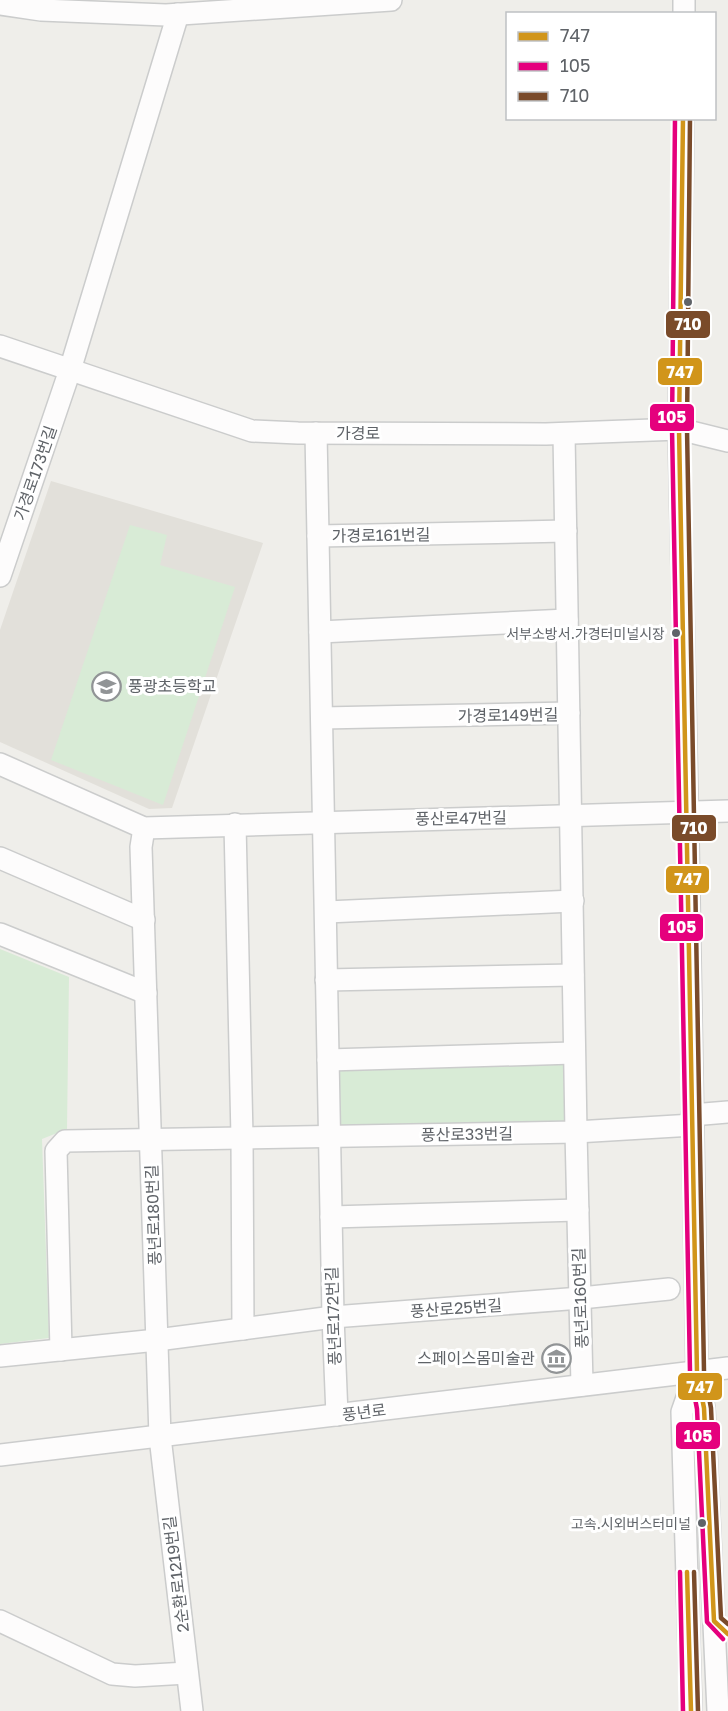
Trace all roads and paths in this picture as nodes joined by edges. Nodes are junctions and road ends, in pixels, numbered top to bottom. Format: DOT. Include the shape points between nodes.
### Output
graph roads {
  1 [pos="391,0"];
  2 [pos="0,4"];
  3 [pos="178,14"];
  4 [pos="683,120"];
  5 [pos="0,346"];
  6 [pos="70,370"];
  7 [pos="679,429"];
  8 [pos="316,433"];
  9 [pos="564,434"];
  10 [pos="728,441"];
  11 [pos="566,531"];
  12 [pos="318,536"];
  13 [pos="0,576"];
  14 [pos="567,620"];
  15 [pos="320,632"];
  16 [pos="569,713"];
  17 [pos="322,718"];
  18 [pos="0,764"];
  19 [pos="728,811"];
  20 [pos="687,812"];
  21 [pos="570,815"];
  22 [pos="323,821"];
  23 [pos="235,824"];
  24 [pos="144,828"];
  25 [pos="0,858"];
  26 [pos="573,901"];
  27 [pos="327,912"];
  28 [pos="144,920"];
  29 [pos="0,934"];
  30 [pos="573,975"];
  31 [pos="326,980"];
  32 [pos="146,993"];
  33 [pos="574,1053"];
  34 [pos="328,1060"];
  35 [pos="728,1112"];
  36 [pos="693,1120"];
  37 [pos="576,1132"];
  38 [pos="329,1136"];
  39 [pos="242,1137"];
  40 [pos="151,1139"];
  41 [pos="578,1210"];
  42 [pos="331,1217"];
  43 [pos="669,1289"];
  44 [pos="581,1299"];
  45 [pos="333,1317"];
  46 [pos="243,1329"];
  47 [pos="157,1340"];
  48 [pos="61,1350"];
  49 [pos="0,1356"];
  50 [pos="728,1368"];
  51 [pos="697,1372"];
  52 [pos="582,1386"];
  53 [pos="337,1415"];
  54 [pos="160,1437"];
  55 [pos="0,1455"];
  56 [pos="0,1621"];
  57 [pos="187,1673"];
  58 [pos="192,1711"];
  59 [pos="692,1711"];
  60 [pos="718,1711"];
  1 -- 3 [label="street"];
  2 -- 3 [label="street" via="41,10"];
  3 -- 6 [label="street, 가경로173번길"];
  4 -- 7 [label="street"];
  5 -- 6 [label="street, 가경로"];
  6 -- 8 [label="street, 가경로" via="252,430"];
  6 -- 13 [label="street, 가경로173번길"];
  7 -- 9 [label="street, 가경로"];
  7 -- 10 [label="street, 가경로"];
  7 -- 20 [label="street"];
  8 -- 9 [label="street, 가경로"];
  8 -- 12 [label="street, 가경로161번길"];
  9 -- 11 [label="street, 가경로149번길"];
  11 -- 12 [label="street, 가경로161번길"];
  11 -- 14 [label="street, 가경로149번길"];
  12 -- 15 [label="street, 가경로161번길"];
  14 -- 15 [label="street"];
  14 -- 16 [label="street, 가경로149번길"];
  15 -- 17 [label="street, 가경로161번길"];
  16 -- 17 [label="street, 가경로149번길"];
  16 -- 21 [label="street, 가경로149번길"];
  17 -- 22 [label="street, 가경로161번길"];
  18 -- 24 [label="street, 풍산로47번길"];
  19 -- 20 [label="street, 풍산로47번길"];
  20 -- 21 [label="street, 풍산로47번길"];
  20 -- 36 [label="street"];
  21 -- 22 [label="street, 풍산로47번길"];
  21 -- 26 [label="street, 풍년로160번길"];
  22 -- 23 [label="street, 풍산로47번길"];
  22 -- 27 [label="street, 풍년로172번길"];
  23 -- 24 [label="street, 풍산로47번길"];
  23 -- 39 [label="street"];
  24 -- 28 [label="street, 풍년로180번길"];
  25 -- 28 [label="street"];
  26 -- 27 [label="street"];
  26 -- 30 [label="street, 풍년로160번길"];
  27 -- 31 [label="street, 풍년로172번길"];
  28 -- 32 [label="street, 풍년로180번길"];
  29 -- 32 [label="street"];
  30 -- 31 [label="street"];
  30 -- 33 [label="street, 풍년로160번길"];
  31 -- 34 [label="street, 풍년로172번길"];
  32 -- 40 [label="street, 풍년로180번길"];
  33 -- 34 [label="street"];
  33 -- 37 [label="street, 풍년로160번길"];
  34 -- 38 [label="street, 풍년로172번길"];
  35 -- 36 [label="street, 풍산로33번길"];
  36 -- 37 [label="street, 풍산로33번길"];
  36 -- 51 [label="street"];
  37 -- 38 [label="street, 풍산로33번길"];
  37 -- 41 [label="street, 풍년로160번길"];
  38 -- 39 [label="street, 풍산로33번길"];
  38 -- 42 [label="street, 풍년로172번길"];
  39 -- 40 [label="street, 풍산로33번길"];
  39 -- 46 [label="street"];
  40 -- 47 [label="street, 풍년로180번길"];
  40 -- 48 [label="street" via="65,1141 56,1151"];
  41 -- 42 [label="street"];
  41 -- 44 [label="street, 풍년로160번길"];
  42 -- 45 [label="street, 풍년로172번길"];
  43 -- 44 [label="street, 풍산로25번길"];
  44 -- 45 [label="street, 풍산로25번길"];
  44 -- 52 [label="street, 풍년로160번길"];
  45 -- 46 [label="street, 풍산로25번길"];
  45 -- 53 [label="street, 풍년로172번길"];
  46 -- 47 [label="street, 풍산로25번길"];
  47 -- 48 [label="street, 풍산로25번길"];
  47 -- 54 [label="street, 풍년로180번길"];
  48 -- 49 [label="street, 풍산로25번길"];
  50 -- 51 [label="street, 풍년로"];
  51 -- 52 [label="street, 풍년로"];
  51 -- 59 [label="street" via="682,1412"];
  51 -- 60 [label="street" via="704,1408"];
  52 -- 53 [label="street, 풍년로"];
  53 -- 54 [label="street, 풍년로"];
  54 -- 55 [label="street, 풍년로"];
  54 -- 57 [label="street, 2순환로1219번길"];
  56 -- 57 [label="street" via="112,1674"];
  57 -- 58 [label="street, 2순환로1219번길"];
}
